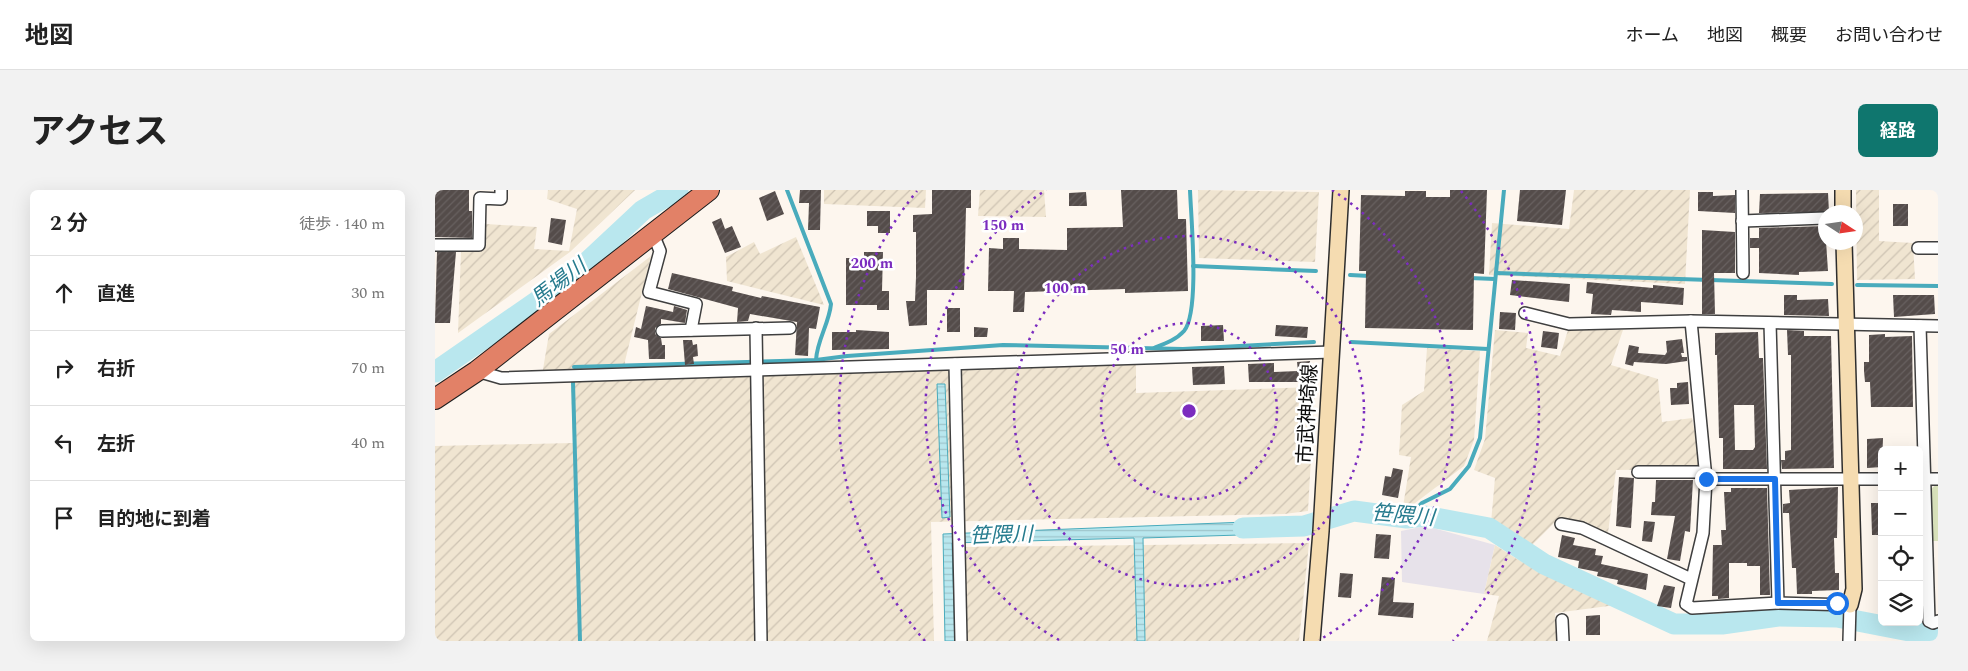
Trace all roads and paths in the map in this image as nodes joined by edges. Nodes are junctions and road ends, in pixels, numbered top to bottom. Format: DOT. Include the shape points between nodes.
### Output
graph roads {
  1 [pos="501,190"];
  2 [pos="709,190"];
  3 [pos="1341,190"];
  4 [pos="1741,190"];
  5 [pos="1843,190"];
  6 [pos="1843,205"];
  7 [pos="1818,218"];
  8 [pos="1742,221"];
  9 [pos="653,234"];
  10 [pos="435,245"];
  11 [pos="1918,248"];
  12 [pos="1938,248"];
  13 [pos="1844,250"];
  14 [pos="1743,273"];
  15 [pos="1525,313"];
  16 [pos="1691,321"];
  17 [pos="1769,323"];
  18 [pos="1846,324"];
  19 [pos="1920,326"];
  20 [pos="1938,326"];
  21 [pos="756,328"];
  22 [pos="790,328"];
  23 [pos="691,330"];
  24 [pos="662,331"];
  25 [pos="1332,352"];
  26 [pos="955,364"];
  27 [pos="755,370"];
  28 [pos="477,372"];
  29 [pos="435,399"];
  30 [pos="1921,446"];
  31 [pos="1638,472"];
  32 [pos="1850,478"];
  33 [pos="1706,479"];
  34 [pos="1775,479"];
  35 [pos="1878,479"];
  36 [pos="1923,479"];
  37 [pos="1938,479"];
  38 [pos="1922,491"];
  39 [pos="1561,524"];
  40 [pos="1691,580"];
  41 [pos="1778,603"];
  42 [pos="1850,605"];
  43 [pos="1562,620"];
  44 [pos="1938,621"];
  45 [pos="761,641"];
  46 [pos="961,641"];
  47 [pos="1312,641"];
  48 [pos="1563,641"];
  49 [pos="1849,641"];
  1 -- 10 [label="street" via="501,199 480,198 479,245"];
  2 -- 9 [label="highway"];
  3 -- 25 [label="main road, 市武神埼線"];
  4 -- 8 [label="street"];
  5 -- 6 [label="main road"];
  7 -- 8 [label="street"];
  8 -- 14 [label="street"];
  9 -- 23 [label="street" via="660,251 649,292 696,304"];
  9 -- 28 [label="highway"];
  11 -- 12 [label="street"];
  13 -- 18 [label="main road"];
  15 -- 16 [label="street" via="1569,324"];
  16 -- 17 [label="street"];
  16 -- 33 [label="street"];
  17 -- 18 [label="street"];
  17 -- 34 [label="street"];
  18 -- 19 [label="street"];
  18 -- 32 [label="main road"];
  19 -- 20 [label="street"];
  19 -- 30 [label="street"];
  21 -- 22 [label="street"];
  21 -- 23 [label="street"];
  21 -- 27 [label="street"];
  23 -- 24 [label="street"];
  25 -- 26 [label="street"];
  25 -- 47 [label="main road, 市武神埼線"];
  26 -- 27 [label="street"];
  26 -- 46 [label="street"];
  27 -- 28 [label="street" via="501,378"];
  27 -- 45 [label="street"];
  28 -- 29 [label="highway"];
  31 -- 33 [label="street" via="1697,472"];
  32 -- 34 [label="street"];
  32 -- 35 [label="street"];
  32 -- 42 [label="main road" via="1854,589"];
  33 -- 34 [label="street"];
  33 -- 40 [label="street" via="1703,534"];
  34 -- 41 [label="street"];
  36 -- 37 [label="street"];
  38 -- 44 [label="street" via="1929,621"];
  39 -- 40 [label="street" via="1582,528"];
  40 -- 41 [label="street" via="1686,604 1692,608"];
  41 -- 42 [label="street"];
  42 -- 49 [label="street"];
  43 -- 48 [label="street"];
}
